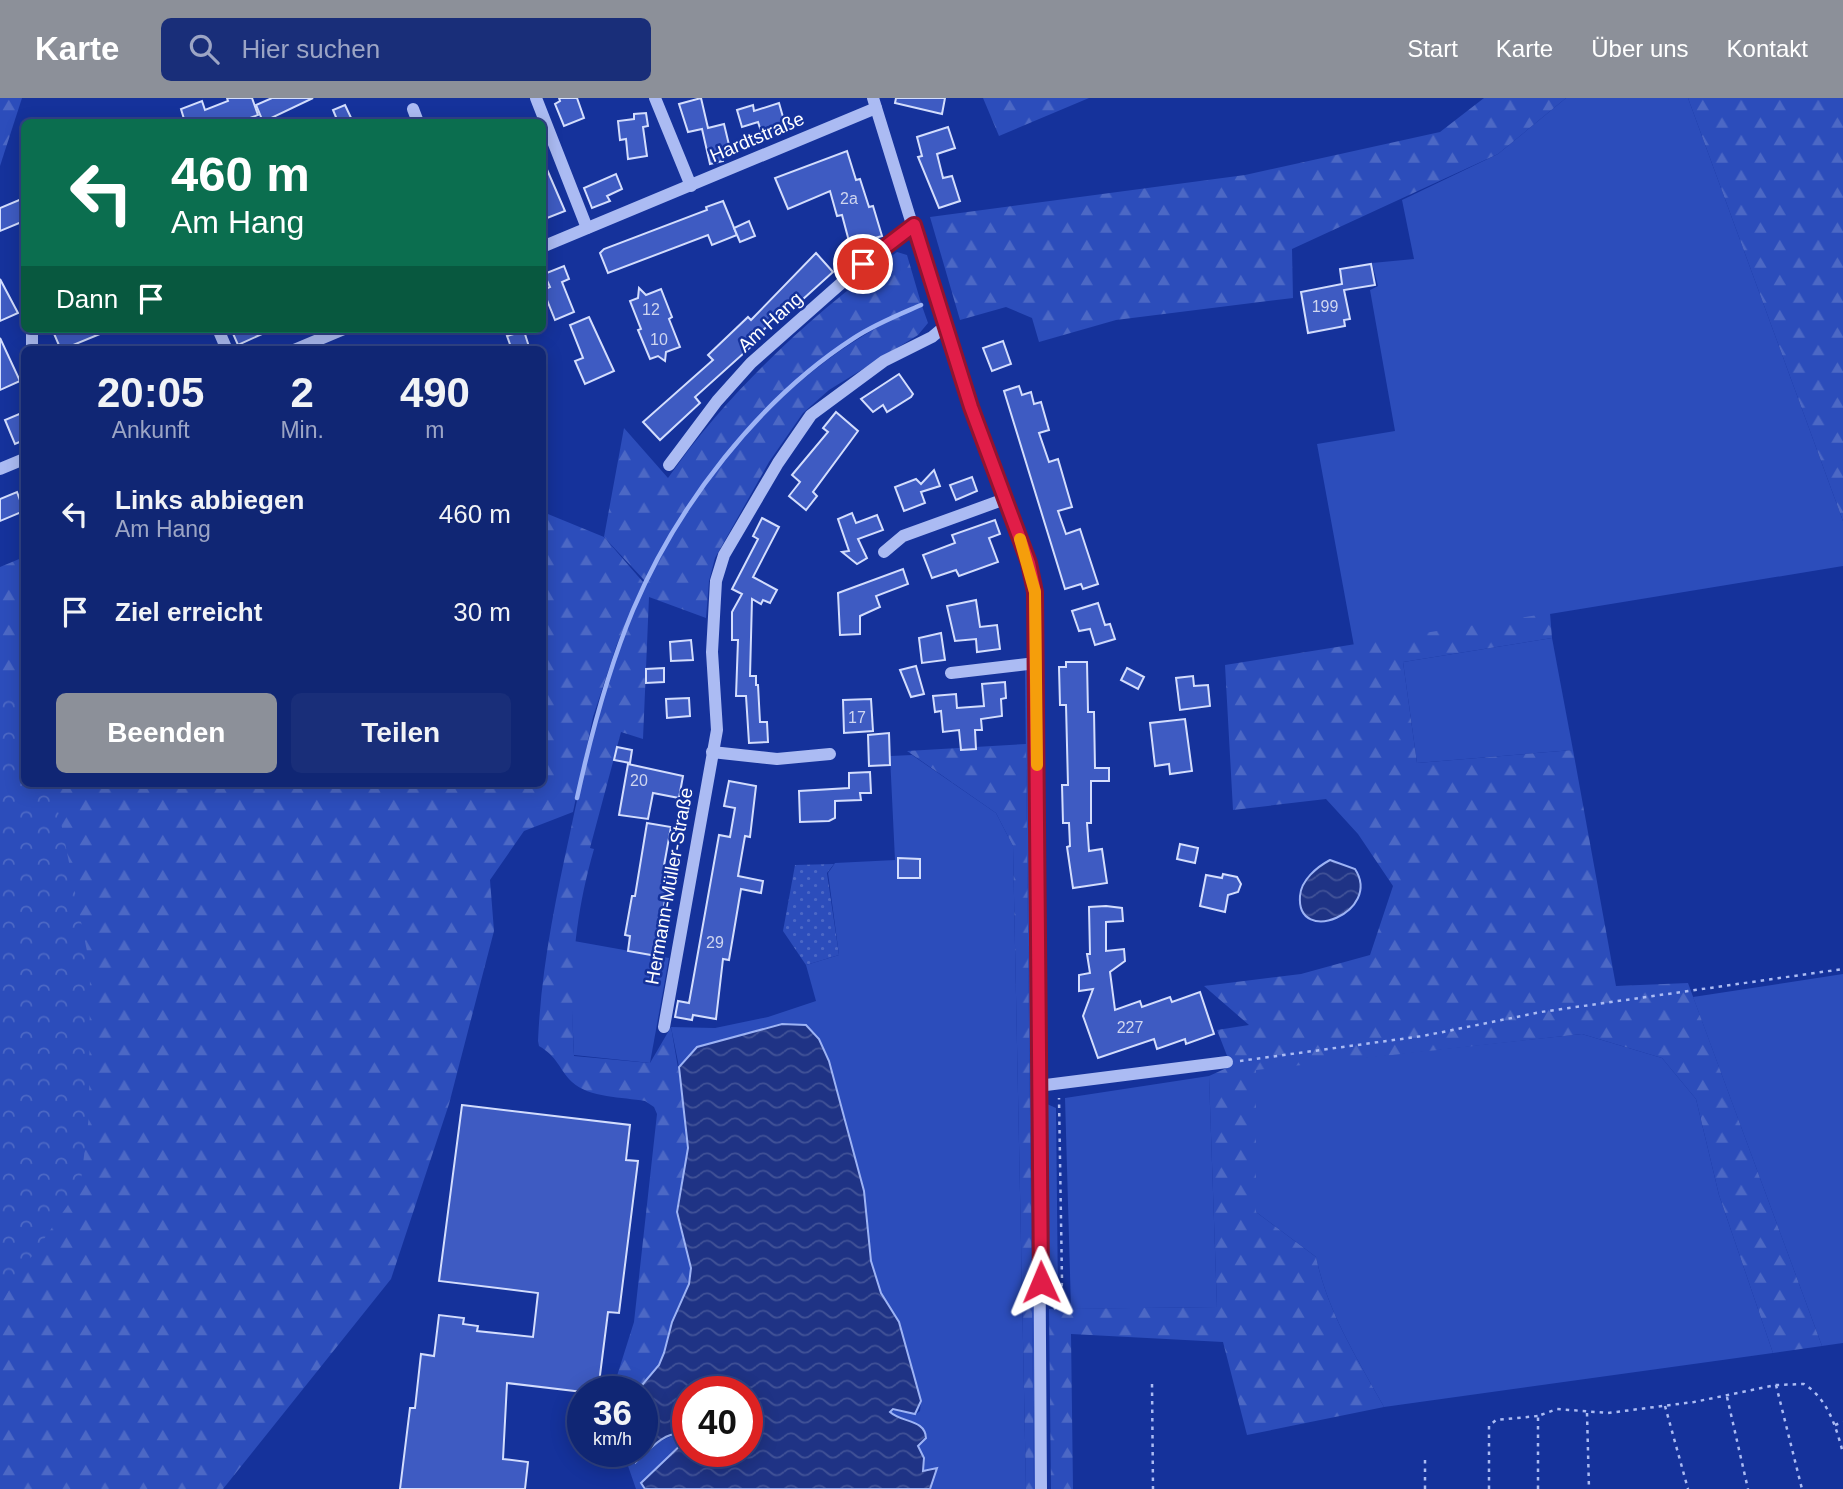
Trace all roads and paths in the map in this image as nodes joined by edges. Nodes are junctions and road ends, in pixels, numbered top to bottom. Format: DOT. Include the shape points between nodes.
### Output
graph roads {
  1 [pos="536,98"];
  2 [pos="655,98"];
  3 [pos="875,103"];
  4 [pos="413,109"];
  5 [pos="417,119"];
  6 [pos="544,119"];
  7 [pos="546,123"];
  8 [pos="691,186"];
  9 [pos="914,225"];
  10 [pos="587,228"];
  11 [pos="546,245"];
  12 [pos="943,322"];
  13 [pos="334,333"];
  14 [pos="304,346"];
  15 [pos="21,460"];
  16 [pos="669,465"];
  17 [pos="0,469"];
  18 [pos="1005,499"];
  19 [pos="884,552"];
  20 [pos="1036,663"];
  21 [pos="951,673"];
  22 [pos="712,751"];
  23 [pos="830,754"];
  24 [pos="1843,969"];
  25 [pos="664,1027"];
  26 [pos="1227,1062"];
  27 [pos="1038,1086"];
  28 [pos="1152,1384"];
  29 [pos="1776,1385"];
  30 [pos="1726,1396"];
  31 [pos="1665,1406"];
  32 [pos="1587,1413"];
  33 [pos="1538,1416"];
  34 [pos="1843,1422"];
  35 [pos="1835,1425"];
  36 [pos="1843,1453"];
  37 [pos="1425,1458"];
  38 [pos="1041,1489"];
  39 [pos="1153,1489"];
  40 [pos="1425,1489"];
  41 [pos="1489,1489"];
  42 [pos="1538,1489"];
  43 [pos="1589,1489"];
  44 [pos="1688,1489"];
  45 [pos="1748,1489"];
  46 [pos="1802,1489"];
  1 -- 6 [label="street"];
  2 -- 8 [label="street"];
  3 -- 8 [label="street, Hardtstraße"];
  3 -- 9 [label="street"];
  4 -- 5 [label="street"];
  7 -- 10 [label="street"];
  8 -- 10 [label="street, Hardtstraße"];
  9 -- 12 [label="street"];
  9 -- 16 [label="street, Am Hang" via="881,248 751,363"];
  10 -- 11 [label="street, Hardtstraße"];
  12 -- 18 [label="street"];
  12 -- 22 [label="street, Hermann-Müller-Straße" via="932,337 884,361 811,415 724,555 716,581 712,640 717,730"];
  13 -- 14 [label="street"];
  15 -- 17 [label="street"];
  18 -- 19 [label="street" via="903,536"];
  18 -- 20 [label="street" via="1033,579"];
  20 -- 21 [label="street"];
  20 -- 27 [label="street"];
  22 -- 23 [label="street" via="777,759"];
  22 -- 25 [label="street, Hermann-Müller-Straße"];
  24 -- 26 [label="path" via="1541,1012 1346,1048"];
  26 -- 27 [label="street"];
  27 -- 38 [label="street"];
  28 -- 39 [label="path"];
  29 -- 30 [label="path"];
  29 -- 35 [label="path" via="1804,1384 1814,1390"];
  29 -- 46 [label="path"];
  30 -- 31 [label="path"];
  30 -- 45 [label="path"];
  31 -- 32 [label="path"];
  31 -- 44 [label="path"];
  32 -- 33 [label="path" via="1558,1409"];
  32 -- 43 [label="path"];
  33 -- 41 [label="path" via="1496,1420 1489,1426"];
  33 -- 42 [label="path"];
  34 -- 35 [label="path"];
  35 -- 36 [label="path"];
  37 -- 40 [label="path"];
}
